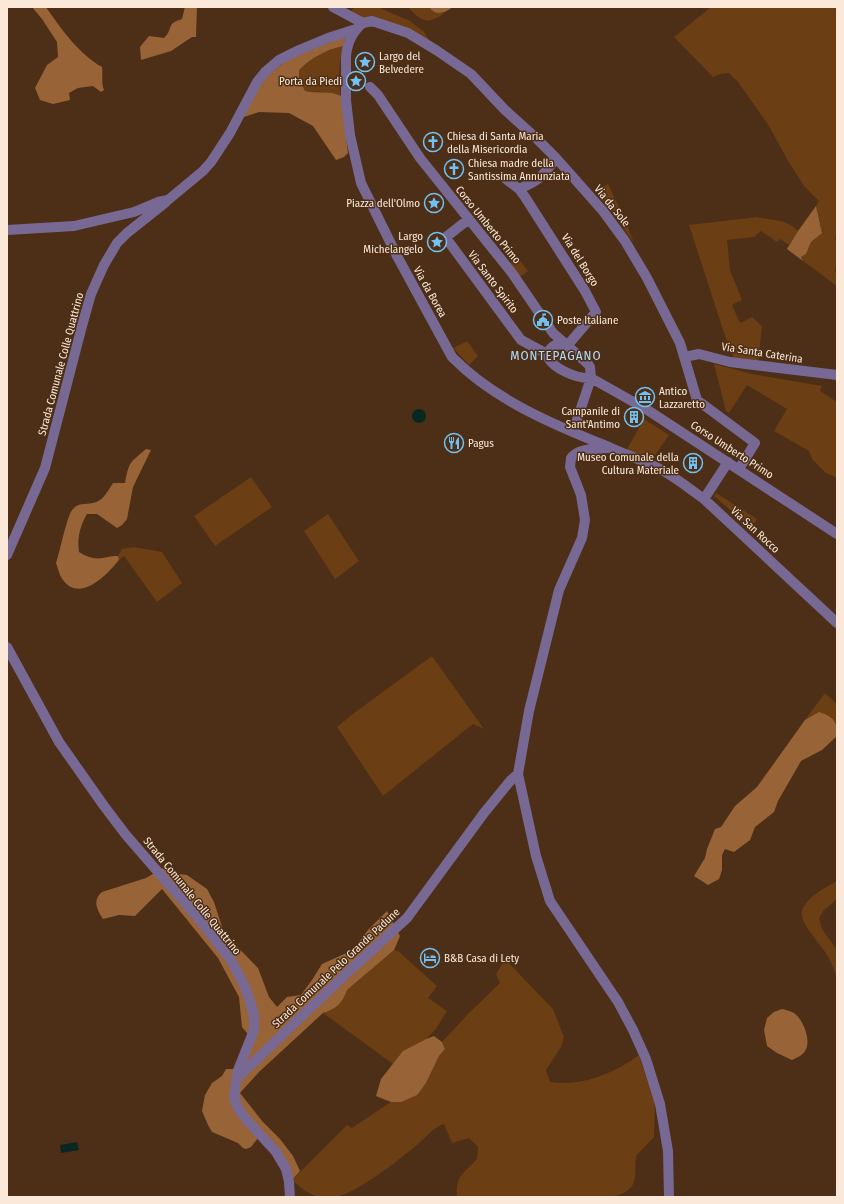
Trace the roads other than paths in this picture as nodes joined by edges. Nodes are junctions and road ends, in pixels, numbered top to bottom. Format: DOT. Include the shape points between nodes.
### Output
graph roads {
  1 [pos="333,7"];
  2 [pos="359,26"];
  3 [pos="370,87"];
  4 [pos="556,158"];
  5 [pos="506,179"];
  6 [pos="519,189"];
  7 [pos="168,200"];
  8 [pos="469,219"];
  9 [pos="7,230"];
  10 [pos="568,345"];
  11 [pos="547,354"];
  12 [pos="684,357"];
  13 [pos="837,375"];
  14 [pos="591,378"];
  15 [pos="573,432"];
  16 [pos="610,448"];
  17 [pos="728,462"];
  18 [pos="651,464"];
  19 [pos="739,469"];
  20 [pos="704,499"];
  21 [pos="837,534"];
  22 [pos="7,555"];
  23 [pos="837,623"];
  24 [pos="7,647"];
  25 [pos="518,774"];
  26 [pos="236,1079"];
  27 [pos="290,1197"];
  28 [pos="669,1197"];
  1 -- 2 [label="street"];
  2 -- 4 [label="street, Via da Sole" via="372,22 408,32 461,67"];
  2 -- 7 [label="street, Strada Comunale Colle Quattrino" via="299,50 279,60 265,72 211,162"];
  2 -- 15 [label="street, Via da Borea" via="352,34 346,51 346,100 350,135 361,183 397,256 450,352 464,369 529,412"];
  3 -- 8 [label="street, Corso Umberto Primo" via="420,158"];
  4 -- 6 [label="street" via="544,176"];
  4 -- 12 [label="street, Via da Sole" via="603,211 625,241 666,313"];
  5 -- 6 [label="street"];
  6 -- 10 [label="street, Via del Borgo" via="579,280 596,312"];
  7 -- 9 [label="street" via="134,212 74,226"];
  7 -- 22 [label="street, Strada Comunale Colle Quattrino" via="117,243 104,265 91,294 45,468"];
  8 -- 10 [label="street, Corso Umberto Primo" via="512,273 553,333"];
  8 -- 11 [label="street, Via Santo Spirito" via="446,238 521,340"];
  10 -- 11 [label="street" via="557,344 551,347"];
  10 -- 14 [label="street, Corso Umberto Primo" via="588,364"];
  11 -- 14 [label="street, Corso Umberto Primo" via="551,363 560,369 577,377"];
  12 -- 13 [label="street, Via Santa Caterina" via="699,354 730,362"];
  12 -- 19 [label="street, Via da Sole" via="696,400 755,443"];
  14 -- 15 [label="street"];
  14 -- 17 [label="street, Corso Umberto Primo" via="646,409"];
  15 -- 16 [label="street, Via da Borea"];
  16 -- 18 [label="street, Via da Borea"];
  16 -- 25 [label="street" via="581,451 571,458 570,467 582,495 585,520 582,538 559,590 529,711"];
  17 -- 19 [label="street, Corso Umberto Primo"];
  17 -- 20 [label="street"];
  18 -- 20 [label="street, Via San Rocco"];
  19 -- 21 [label="street, Corso Umberto Primo"];
  20 -- 23 [label="street, Via San Rocco"];
  24 -- 26 [label="street, Strada Comunale Colle Quattrino" via="59,742 104,806 231,960 254,1015 254,1030"];
  25 -- 26 [label="street, Strada Comunale Pelo Grande Padune" via="484,813 407,918"];
  25 -- 28 [label="street" via="536,856 550,901 618,1002 646,1059 660,1104 668,1151"];
  26 -- 27 [label="street, Strada Comunale Colle Quattrino" via="234,1097 238,1108 276,1152 286,1168"];
}
